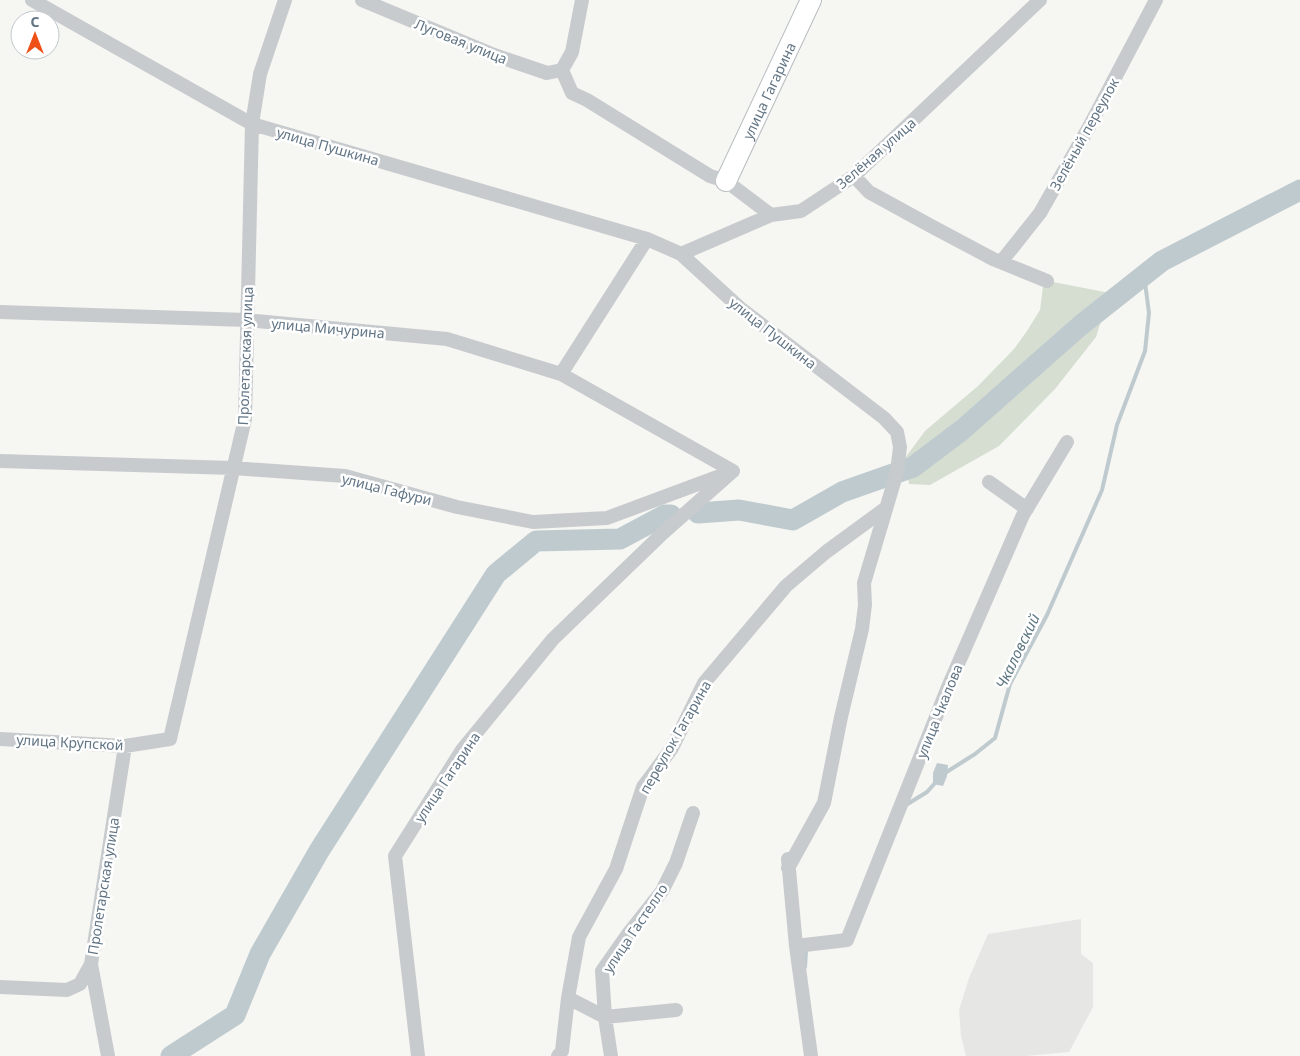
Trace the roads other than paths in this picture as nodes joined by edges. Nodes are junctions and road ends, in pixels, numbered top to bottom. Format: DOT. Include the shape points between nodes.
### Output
graph roads {
  1 [pos="32,0"];
  2 [pos="285,0"];
  3 [pos="362,0"];
  4 [pos="582,0"];
  5 [pos="811,0"];
  6 [pos="1040,0"];
  7 [pos="1156,0"];
  8 [pos="562,70"];
  9 [pos="252,124"];
  10 [pos="854,176"];
  11 [pos="726,181"];
  12 [pos="771,215"];
  13 [pos="647,239"];
  14 [pos="681,254"];
  15 [pos="1001,262"];
  16 [pos="1047,281"];
  17 [pos="0,312"];
  18 [pos="247,320"];
  19 [pos="561,374"];
  20 [pos="1067,442"];
  21 [pos="0,461"];
  22 [pos="233,468"];
  23 [pos="733,471"];
  24 [pos="989,482"];
  25 [pos="886,508"];
  26 [pos="1027,509"];
  27 [pos="0,739"];
  28 [pos="170,739"];
  29 [pos="125,746"];
  30 [pos="693,813"];
  31 [pos="787,851"];
  32 [pos="788,868"];
  33 [pos="796,946"];
  34 [pos="91,964"];
  35 [pos="0,987"];
  36 [pos="568,998"];
  37 [pos="676,1010"];
  38 [pos="605,1017"];
  39 [pos="108,1056"];
  40 [pos="418,1056"];
  41 [pos="558,1056"];
  42 [pos="611,1056"];
  43 [pos="811,1056"];
  1 -- 9 [label="street, улица Пушкина"];
  2 -- 9 [label="street, Пролетарская улица" via="260,74"];
  3 -- 8 [label="street, Луговая улица" via="538,70 547,73"];
  4 -- 8 [label="street" via="572,52"];
  5 -- 11 [label="street, улица Гагарина"];
  6 -- 10 [label="street, Зелёная улица"];
  7 -- 15 [label="street, Зелёный переулок" via="1040,213"];
  8 -- 11 [label="street" via="572,93 710,176"];
  9 -- 13 [label="street, улица Пушкина"];
  9 -- 18 [label="street, Пролетарская улица"];
  10 -- 12 [label="street, Зелёная улица" via="801,211"];
  10 -- 15 [label="street" via="869,192"];
  11 -- 12 [label="street"];
  12 -- 14 [label="street, Зелёная улица"];
  13 -- 14 [label="street, улица Пушкина"];
  13 -- 19 [label="street"];
  14 -- 25 [label="street, улица Пушкина" via="740,308 884,418 897,432 900,453"];
  15 -- 16 [label="street"];
  17 -- 18 [label="street, улица Мичурина"];
  18 -- 19 [label="street, улица Мичурина" via="447,339"];
  18 -- 22 [label="street, Пролетарская улица" via="245,419"];
  19 -- 23 [label="street, улица Мичурина"];
  20 -- 26 [label="street, улица Чкалова"];
  21 -- 22 [label="street, улица Гафури"];
  22 -- 23 [label="street, улица Гафури" via="345,476 457,507 533,522 607,518"];
  22 -- 28 [label="street, Пролетарская улица"];
  23 -- 40 [label="street, улица Гагарина" via="553,639 462,750 395,856"];
  24 -- 26 [label="street"];
  25 -- 32 [label="street" via="864,583 862,629 824,803"];
  25 -- 36 [label="street, переулок Гагарина" via="786,586 704,683 672,748 643,788 616,869 579,938"];
  26 -- 33 [label="street, улица Чкалова" via="948,687 847,940"];
  27 -- 29 [label="street, улица Крупской"];
  28 -- 29 [label="street, улица Крупской"];
  29 -- 34 [label="street, Пролетарская улица"];
  30 -- 38 [label="street, улица Гастелло" via="676,863 662,891 602,971"];
  31 -- 32 [label="street"];
  32 -- 33 [label="street"];
  33 -- 43 [label="street"];
  34 -- 35 [label="street" via="80,984 67,990"];
  34 -- 39 [label="street, Пролетарская улица"];
  36 -- 38 [label="street"];
  36 -- 41 [label="street, переулок Гагарина" via="562,1051"];
  37 -- 38 [label="street"];
  38 -- 42 [label="street, улица Гастелло"];
}
